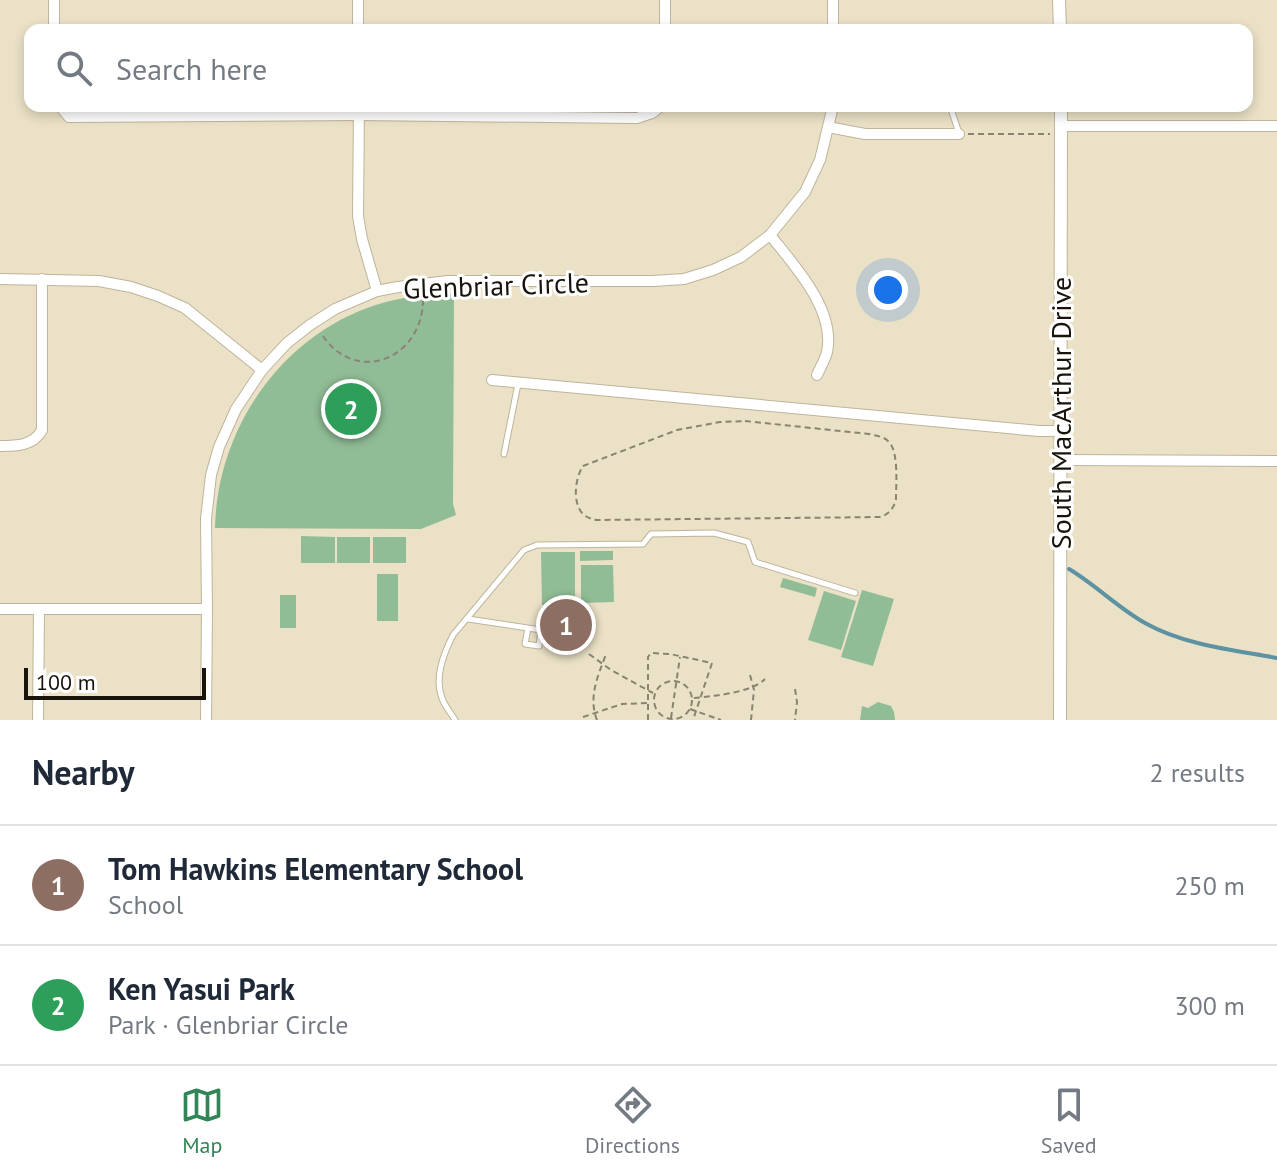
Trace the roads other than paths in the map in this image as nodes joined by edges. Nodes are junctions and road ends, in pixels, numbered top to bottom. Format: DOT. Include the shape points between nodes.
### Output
graph roads {
  1 [pos="54,0"];
  2 [pos="358,0"];
  3 [pos="665,0"];
  4 [pos="833,0"];
  5 [pos="1059,0"];
  6 [pos="54,24"];
  7 [pos="358,24"];
  8 [pos="665,24"];
  9 [pos="833,24"];
  10 [pos="1060,24"];
  11 [pos="63,112"];
  12 [pos="276,112"];
  13 [pos="359,112"];
  14 [pos="428,112"];
  15 [pos="653,112"];
  16 [pos="832,112"];
  17 [pos="952,112"];
  18 [pos="1061,112"];
  19 [pos="1277,126"];
  20 [pos="828,127"];
  21 [pos="1061,130"];
  22 [pos="959,134"];
  23 [pos="770,235"];
  24 [pos="0,279"];
  25 [pos="42,279"];
  26 [pos="377,291"];
  27 [pos="262,370"];
  28 [pos="817,375"];
  29 [pos="492,380"];
  30 [pos="518,383"];
  31 [pos="1060,431"];
  32 [pos="0,446"];
  33 [pos="504,454"];
  34 [pos="1061,460"];
  35 [pos="1277,461"];
  36 [pos="855,593"];
  37 [pos="0,609"];
  38 [pos="39,609"];
  39 [pos="207,609"];
  40 [pos="467,619"];
  41 [pos="528,628"];
  42 [pos="38,720"];
  43 [pos="206,720"];
  44 [pos="455,720"];
  45 [pos="1060,720"];
  1 -- 6 [label="street"];
  2 -- 7 [label="street"];
  3 -- 8 [label="street"];
  4 -- 9 [label="street"];
  5 -- 10 [label="street"];
  11 -- 12 [label="street" via="69,117"];
  13 -- 26 [label="street" via="358,216"];
  14 -- 15 [label="street" via="637,118"];
  16 -- 20 [label="street, Glenbriar Circle"];
  17 -- 22 [label="lane"];
  18 -- 21 [label="street, South MacArthur Drive"];
  19 -- 21 [label="street"];
  20 -- 22 [label="street" via="865,134"];
  20 -- 23 [label="street, Glenbriar Circle" via="805,192"];
  21 -- 31 [label="street, South MacArthur Drive"];
  23 -- 26 [label="street, Glenbriar Circle" via="741,257 684,279 448,281"];
  23 -- 28 [label="street" via="807,281 821,310 827,351"];
  24 -- 25 [label="street"];
  25 -- 27 [label="street" via="99,281 158,296 185,308"];
  25 -- 32 [label="street" via="42,430 32,442"];
  26 -- 27 [label="street, Glenbriar Circle" via="310,325"];
  27 -- 39 [label="street, Glenbriar Circle" via="236,409 211,475"];
  29 -- 30 [label="street"];
  30 -- 31 [label="street"];
  30 -- 33 [label="lane"];
  31 -- 34 [label="street, South MacArthur Drive"];
  34 -- 35 [label="street"];
  34 -- 45 [label="street, South MacArthur Drive"];
  36 -- 40 [label="lane" via="755,562 748,542 714,533 651,534 643,544 537,545 524,550"];
  37 -- 38 [label="street"];
  38 -- 39 [label="street"];
  38 -- 42 [label="street"];
  39 -- 43 [label="street, Glenbriar Circle"];
  40 -- 41 [label="lane"];
  40 -- 44 [label="lane" via="453,635 440,669 442,698"];
}
